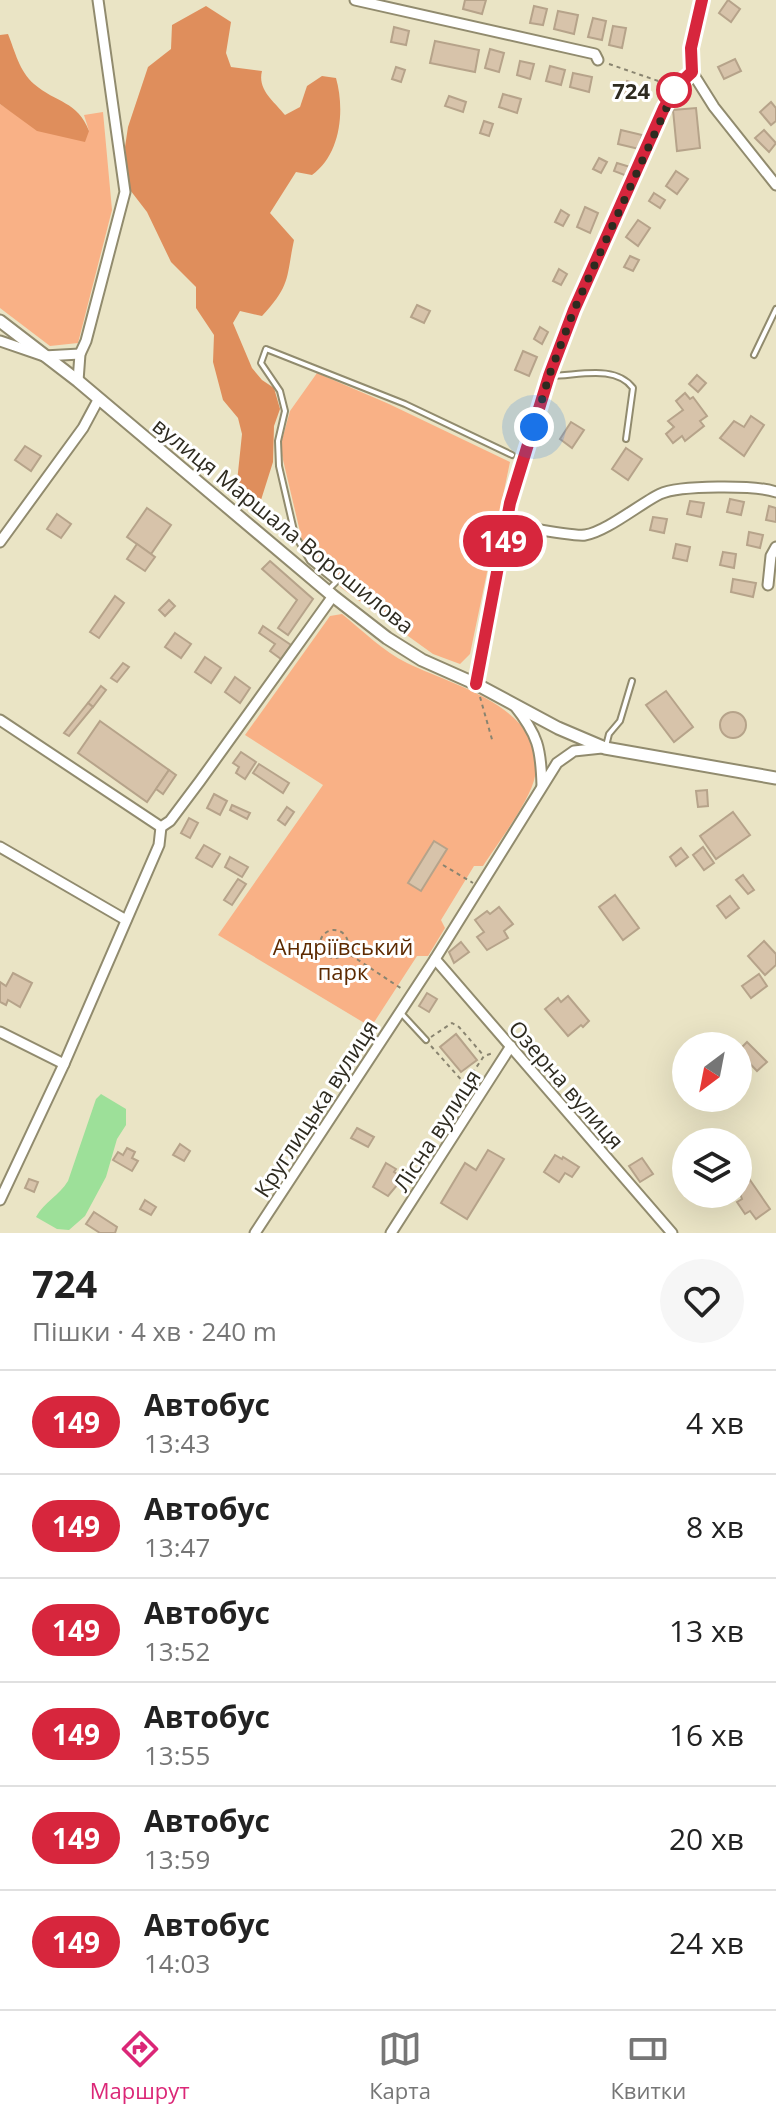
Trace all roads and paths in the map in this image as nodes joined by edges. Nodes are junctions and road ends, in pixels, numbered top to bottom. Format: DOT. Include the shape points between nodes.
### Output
graph roads {
  1 [pos="98,0"];
  2 [pos="355,0"];
  3 [pos="702,0"];
  4 [pos="598,60"];
  5 [pos="692,72"];
  6 [pos="676,87"];
  7 [pos="776,185"];
  8 [pos="776,309"];
  9 [pos="0,321"];
  10 [pos="0,341"];
  11 [pos="80,354"];
  12 [pos="754,355"];
  13 [pos="44,356"];
  14 [pos="549,376"];
  15 [pos="78,381"];
  16 [pos="98,400"];
  17 [pos="626,439"];
  18 [pos="512,455"];
  19 [pos="776,492"];
  20 [pos="506,524"];
  21 [pos="0,542"];
  22 [pos="776,547"];
  23 [pos="768,585"];
  24 [pos="330,594"];
  25 [pos="632,681"];
  26 [pos="476,684"];
  27 [pos="512,703"];
  28 [pos="0,720"];
  29 [pos="493,743"];
  30 [pos="605,748"];
  31 [pos="775,780"];
  32 [pos="542,786"];
  33 [pos="161,827"];
  34 [pos="0,847"];
  35 [pos="443,865"];
  36 [pos="479,888"];
  37 [pos="126,920"];
  38 [pos="337,946"];
  39 [pos="345,951"];
  40 [pos="435,959"];
  41 [pos="411,995"];
  42 [pos="400,1012"];
  43 [pos="0,1032"];
  44 [pos="426,1040"];
  45 [pos="511,1046"];
  46 [pos="64,1064"];
  47 [pos="0,1200"];
  48 [pos="255,1233"];
  49 [pos="391,1233"];
  50 [pos="672,1233"];
  1 -- 11 [label="street" via="125,192"];
  2 -- 4 [label="street" via="595,54"];
  3 -- 5 [label="street" via="691,48"];
  4 -- 6 [label="path"];
  5 -- 6 [label="street"];
  5 -- 7 [label="street"];
  6 -- 14 [label="street"];
  8 -- 12 [label="lane"];
  9 -- 13 [label="street, вулиця Маршала Ворошилова"];
  10 -- 13 [label="street"];
  11 -- 13 [label="street"];
  11 -- 15 [label="street"];
  13 -- 15 [label="street, вулиця Маршала Ворошилова"];
  14 -- 17 [label="lane" via="623,377 633,388"];
  14 -- 20 [label="street"];
  15 -- 16 [label="street, вулиця Маршала Ворошилова"];
  16 -- 21 [label="street"];
  16 -- 24 [label="street, вулиця Маршала Ворошилова"];
  18 -- 24 [label="lane" via="405,404 266,349 261,363 280,391 285,411 279,466 295,535 310,561 336,582"];
  19 -- 20 [label="street" via="764,487 663,492 585,535"];
  20 -- 26 [label="street"];
  22 -- 23 [label="street"];
  24 -- 26 [label="street, вулиця Маршала Ворошилова" via="422,660"];
  24 -- 33 [label="street" via="200,781"];
  25 -- 30 [label="lane"];
  26 -- 27 [label="street, вулиця Маршала Ворошилова"];
  26 -- 29 [label="path"];
  27 -- 30 [label="street, вулиця Маршала Ворошилова"];
  27 -- 32 [label="street" via="541,751"];
  28 -- 33 [label="street"];
  30 -- 31 [label="street, вулиця Маршала Ворошилова"];
  30 -- 32 [label="street, Круглицька вулиця" via="566,755"];
  32 -- 36 [label="street, Круглицька вулиця"];
  33 -- 37 [label="street" via="159,845"];
  34 -- 37 [label="street"];
  35 -- 36 [label="path"];
  36 -- 40 [label="street, Круглицька вулиця"];
  37 -- 46 [label="street"];
  38 -- 39 [label="path"];
  39 -- 39 [label="path" via="347,940 341,932 323,935 326,956 336,958"];
  39 -- 41 [label="path"];
  40 -- 41 [label="street, Круглицька вулиця"];
  40 -- 45 [label="street, Озерна вулиця"];
  41 -- 42 [label="street, Круглицька вулиця"];
  42 -- 44 [label="lane"];
  42 -- 48 [label="street, Круглицька вулиця"];
  43 -- 46 [label="street"];
  44 -- 44 [label="path" via="452,1023 484,1056 465,1084"];
  45 -- 49 [label="street, Лісна вулиця"];
  45 -- 50 [label="street, Озерна вулиця"];
  46 -- 47 [label="street"];
}
